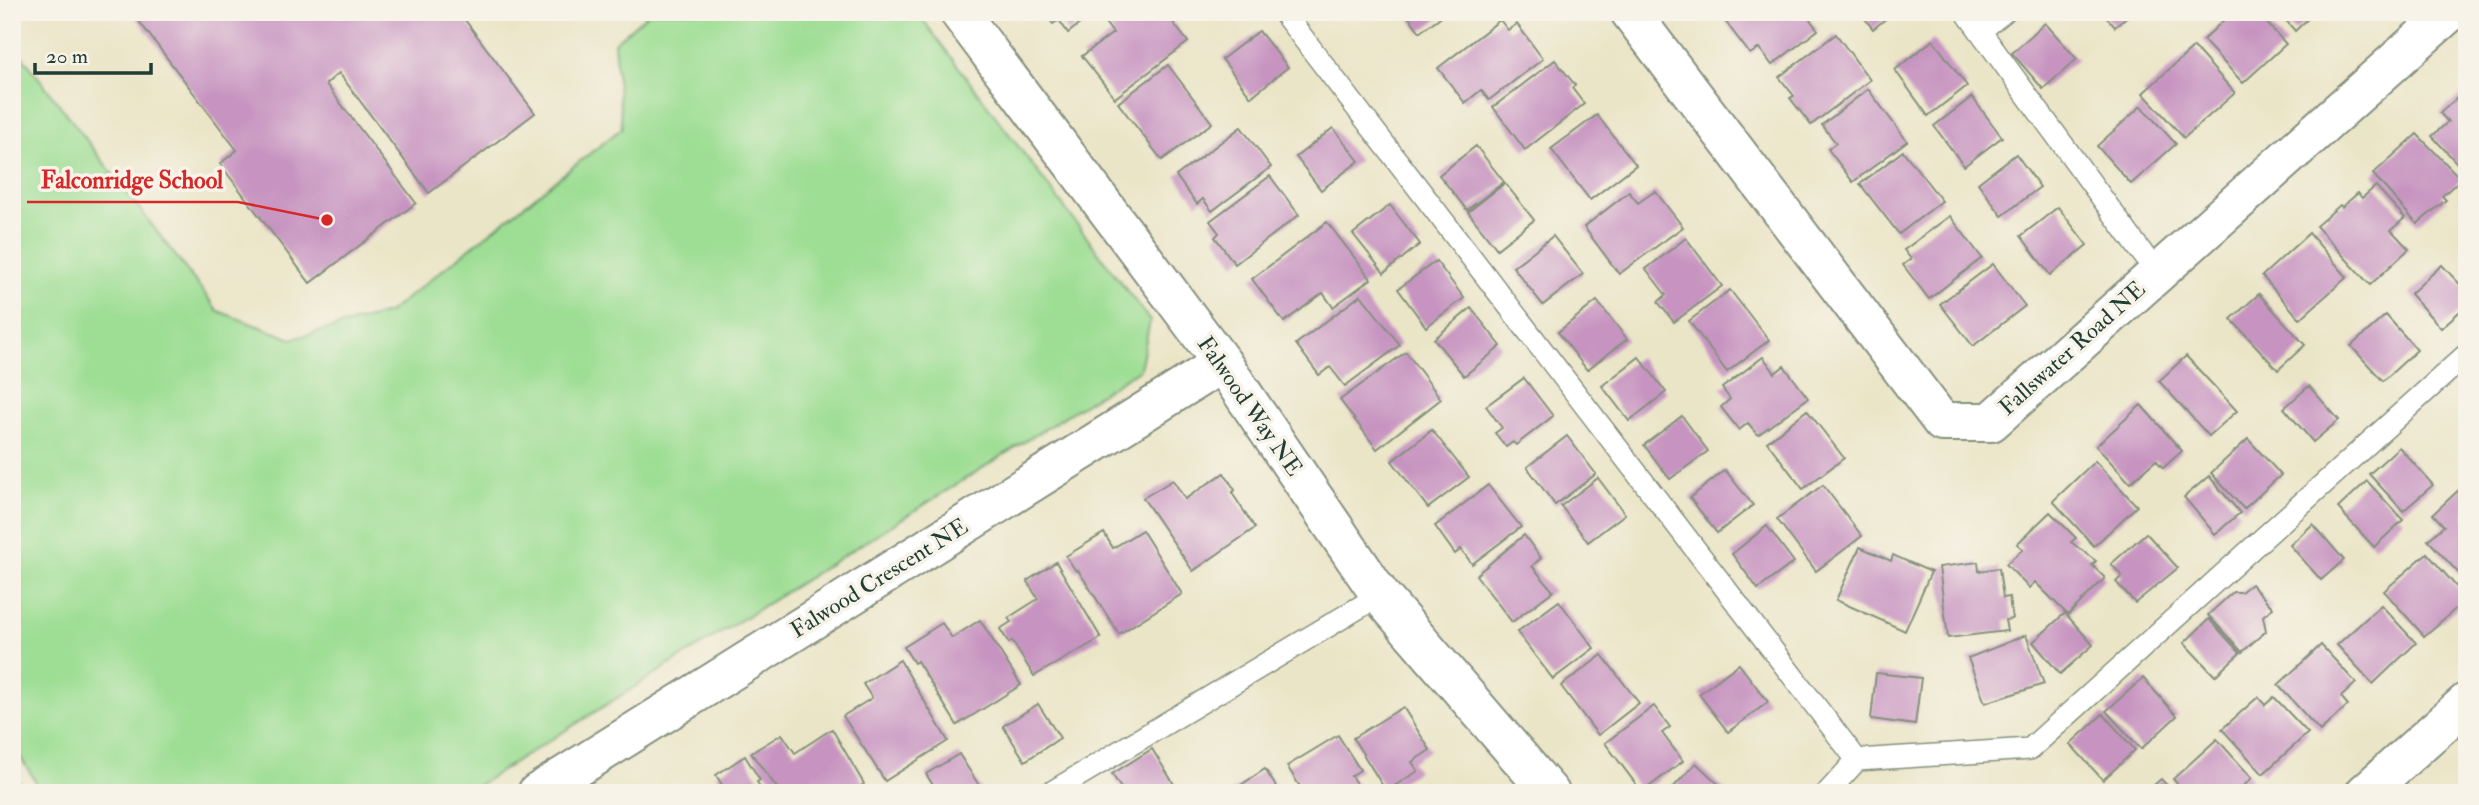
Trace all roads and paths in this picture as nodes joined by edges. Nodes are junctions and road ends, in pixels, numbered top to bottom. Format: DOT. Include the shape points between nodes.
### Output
graph roads {
  1 [pos="959,12"];
  2 [pos="1283,12"];
  3 [pos="1630,12"];
  4 [pos="1966,12"];
  5 [pos="2004,12"];
  6 [pos="2450,12"];
  7 [pos="1980,31"];
  8 [pos="2156,272"];
  9 [pos="2467,354"];
  10 [pos="1222,363"];
  11 [pos="1380,595"];
  12 [pos="2467,702"];
  13 [pos="1857,760"];
  14 [pos="1537,789"];
  15 [pos="537,793"];
  16 [pos="1050,793"];
  17 [pos="1827,793"];
  18 [pos="2365,793"];
  1 -- 10 [label="street, Falwood Way NE"];
  2 -- 13 [label="lane"];
  3 -- 8 [label="street, Fallswater Road NE" via="1942,422 1992,422"];
  4 -- 7 [label="lane"];
  5 -- 7 [label="lane"];
  6 -- 8 [label="street, Fallswater Road NE"];
  7 -- 8 [label="lane"];
  9 -- 13 [label="lane" via="2030,749"];
  10 -- 11 [label="street, Falwood Way NE"];
  10 -- 15 [label="street, Falwood Crescent NE"];
  11 -- 14 [label="street, Falwood Way NE"];
  11 -- 16 [label="lane"];
  12 -- 18 [label="street"];
  13 -- 17 [label="lane"];
}
